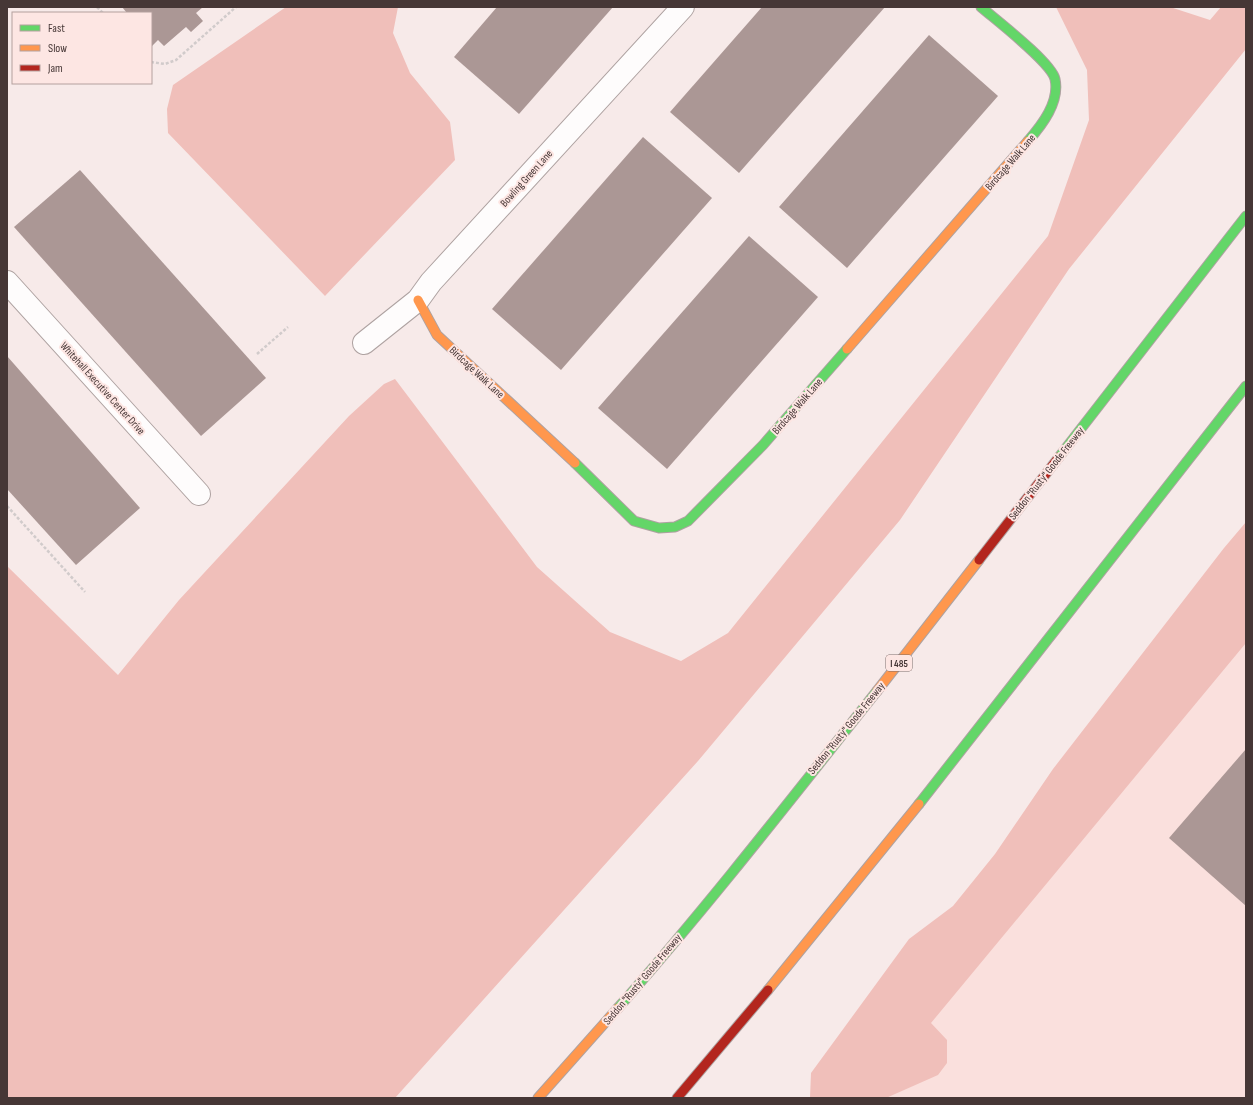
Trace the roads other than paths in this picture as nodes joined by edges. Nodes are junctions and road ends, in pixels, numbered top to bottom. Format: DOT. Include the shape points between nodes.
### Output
graph roads {
  1 [pos="683,7"];
  2 [pos="981,7"];
  3 [pos="1246,216"];
  4 [pos="7,282"];
  5 [pos="418,300"];
  6 [pos="364,343"];
  7 [pos="1246,386"];
  8 [pos="199,494"];
  9 [pos="538,1098"];
  10 [pos="677,1098"];
  1 -- 5 [label="street, Bowling Green Lane" via="431,282"];
  2 -- 5 [label="main road, Birdcage Walk Lane" via="1040,57 1055,78 1055,97 1042,124 763,445 688,521 659,528 634,521 437,335"];
  3 -- 9 [label="main road, Seddon \"Rusty\" Goode Freeway / I 485" via="770,825 645,977"];
  4 -- 8 [label="street, Whitehall Executive Center Drive"];
  5 -- 6 [label="street, Bowling Green Lane"];
  7 -- 10 [label="main road" via="938,780 793,960"];
}
